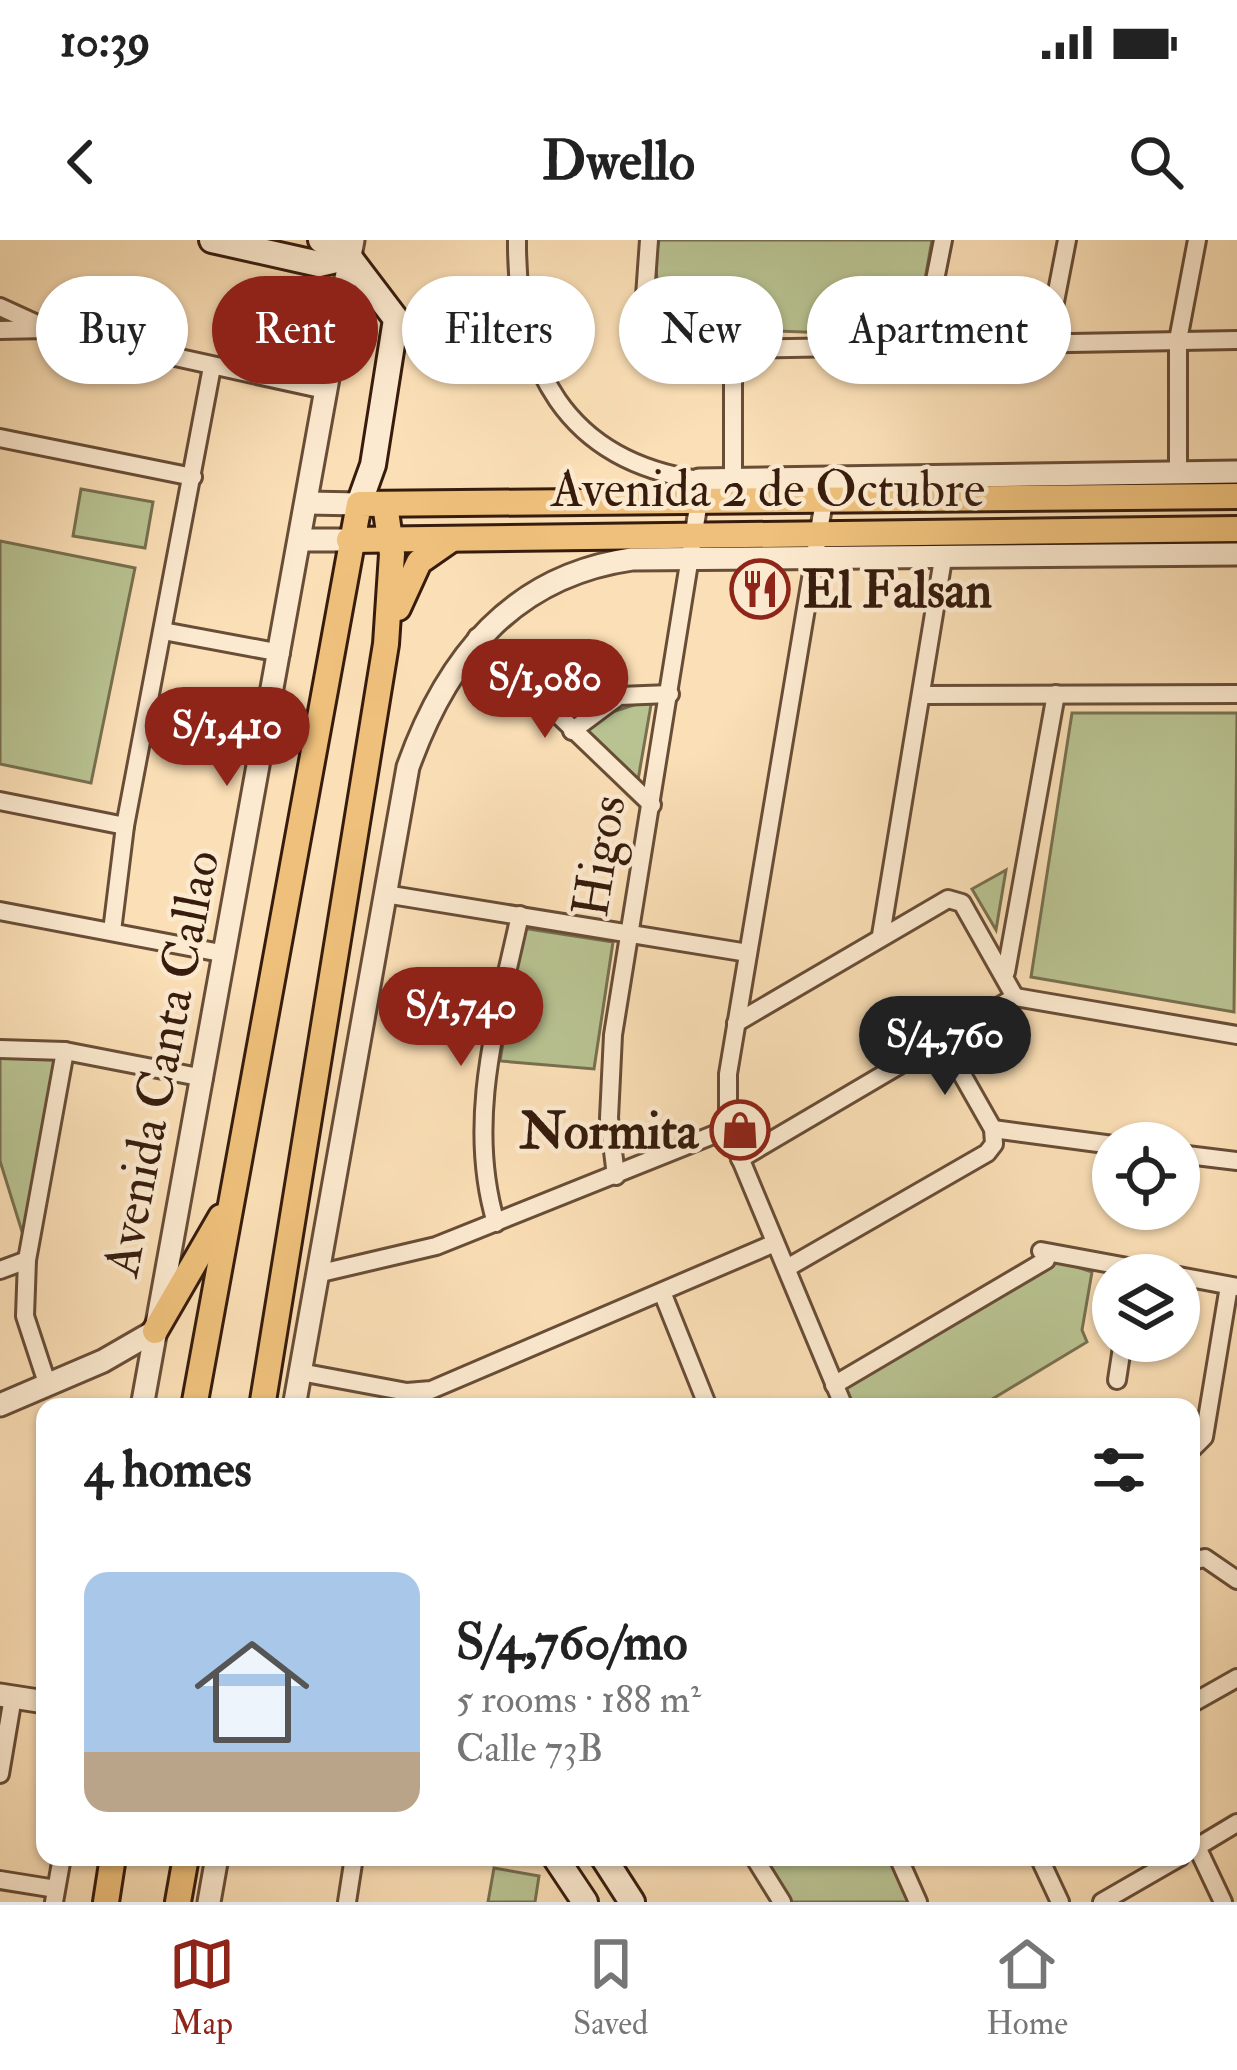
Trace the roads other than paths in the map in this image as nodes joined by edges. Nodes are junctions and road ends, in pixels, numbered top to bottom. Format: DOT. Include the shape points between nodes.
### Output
graph roads {
  1 [pos="212,240"];
  2 [pos="321,240"];
  3 [pos="517,240"];
  4 [pos="650,240"];
  5 [pos="943,240"];
  6 [pos="1067,240"];
  7 [pos="1197,240"];
  8 [pos="351,249"];
  9 [pos="646,276"];
  10 [pos="936,276"];
  11 [pos="1060,276"];
  12 [pos="0,307"];
  13 [pos="36,324"];
  14 [pos="36,329"];
  15 [pos="0,330"];
  16 [pos="1178,340"];
  17 [pos="1237,340"];
  18 [pos="1071,342"];
  19 [pos="188,361"];
  20 [pos="212,367"];
  21 [pos="296,384"];
  22 [pos="733,384"];
  23 [pos="325,390"];
  24 [pos="0,438"];
  25 [pos="1178,472"];
  26 [pos="1237,472"];
  27 [pos="193,477"];
  28 [pos="733,478"];
  29 [pos="699,491"];
  30 [pos="1237,496"];
  31 [pos="824,501"];
  32 [pos="308,503"];
  33 [pos="372,504"];
  34 [pos="1237,529"];
  35 [pos="818,533"];
  36 [pos="454,538"];
  37 [pos="301,540"];
  38 [pos="350,540"];
  39 [pos="391,540"];
  40 [pos="693,546"];
  41 [pos="1237,554"];
  42 [pos="943,559"];
  43 [pos="814,561"];
  44 [pos="163,631"];
  45 [pos="477,637"];
  46 [pos="386,644"];
  47 [pos="281,653"];
  48 [pos="670,694"];
  49 [pos="1056,694"];
  50 [pos="1237,694"];
  51 [pos="923,695"];
  52 [pos="572,730"];
  53 [pos="0,801"];
  54 [pos="652,805"];
  55 [pos="125,826"];
  56 [pos="385,895"];
  57 [pos="1,911"];
  58 [pos="520,915"];
  59 [pos="112,931"];
  60 [pos="631,935"];
  61 [pos="881,935"];
  62 [pos="748,953"];
  63 [pos="226,955"];
  64 [pos="1006,972"];
  65 [pos="1016,997"];
  66 [pos="736,1023"];
  67 [pos="1237,1035"];
  68 [pos="943,1041"];
  69 [pos="0,1049"];
  70 [pos="65,1051"];
  71 [pos="204,1078"];
  72 [pos="728,1129"];
  73 [pos="993,1129"];
  74 [pos="1092,1142"];
  75 [pos="1200,1157"];
  76 [pos="740,1159"];
  77 [pos="1237,1162"];
  78 [pos="616,1176"];
  79 [pos="237,1182"];
  80 [pos="496,1222"];
  81 [pos="775,1243"];
  82 [pos="27,1260"];
  83 [pos="1092,1265"];
  84 [pos="787,1268"];
  85 [pos="0,1270"];
  86 [pos="322,1273"];
  87 [pos="1200,1280"];
  88 [pos="1233,1286"];
  89 [pos="662,1292"];
  90 [pos="155,1331"];
  91 [pos="1120,1362"];
  92 [pos="300,1372"];
  93 [pos="1117,1380"];
  94 [pos="834,1384"];
  95 [pos="48,1387"];
  96 [pos="144,1398"];
  97 [pos="196,1398"];
  98 [pos="263,1398"];
  99 [pos="296,1398"];
  100 [pos="430,1398"];
  101 [pos="701,1398"];
  102 [pos="840,1398"];
  103 [pos="0,1405"];
  104 [pos="1200,1442"];
  105 [pos="1200,1559"];
  106 [pos="1237,1580"];
  107 [pos="1237,1678"];
  108 [pos="6,1696"];
  109 [pos="1200,1699"];
  110 [pos="36,1701"];
  111 [pos="0,1774"];
  112 [pos="1237,1823"];
  113 [pos="1200,1845"];
  114 [pos="1200,1860"];
  115 [pos="111,1866"];
  116 [pos="173,1866"];
  117 [pos="184,1866"];
  118 [pos="215,1866"];
  119 [pos="352,1866"];
  120 [pos="561,1866"];
  121 [pos="609,1866"];
  122 [pos="760,1866"];
  123 [pos="902,1866"];
  124 [pos="1043,1866"];
  125 [pos="1164,1866"];
  126 [pos="0,1880"];
  127 [pos="55,1895"];
  128 [pos="178,1901"];
  129 [pos="106,1902"];
  130 [pos="209,1902"];
  131 [pos="346,1902"];
  132 [pos="585,1902"];
  133 [pos="632,1902"];
  134 [pos="782,1902"];
  135 [pos="918,1902"];
  136 [pos="1060,1902"];
  137 [pos="1102,1902"];
  138 [pos="1222,1902"];
  1 -- 8 [label="main road" via="319,264"];
  2 -- 8 [label="main road"];
  3 -- 29 [label="street" via="518,310 533,361 555,397 620,457"];
  4 -- 9 [label="street"];
  5 -- 10 [label="street"];
  6 -- 11 [label="street"];
  7 -- 16 [label="street"];
  8 -- 23 [label="street, Avenida Canta Callao"];
  8 -- 33 [label="main road" via="396,319"];
  12 -- 13 [label="street"];
  14 -- 15 [label="street"];
  16 -- 17 [label="street"];
  16 -- 18 [label="street"];
  16 -- 25 [label="street"];
  19 -- 20 [label="street"];
  20 -- 27 [label="street"];
  21 -- 23 [label="street"];
  22 -- 28 [label="street"];
  23 -- 32 [label="street, Avenida Canta Callao"];
  24 -- 27 [label="street"];
  25 -- 26 [label="street, Avenida 2 de Octubre"];
  25 -- 28 [label="street, Avenida 2 de Octubre"];
  27 -- 44 [label="street"];
  28 -- 29 [label="street"];
  29 -- 31 [label="main road, Avenida 2 de Octubre"];
  29 -- 33 [label="main road, Avenida 2 de Octubre"];
  29 -- 40 [label="street, Higos"];
  30 -- 31 [label="main road, Avenida 2 de Octubre"];
  31 -- 35 [label="street"];
  32 -- 33 [label="street, Avenida 2 de Octubre"];
  32 -- 37 [label="street, Avenida Canta Callao"];
  33 -- 38 [label="main road, Avenida Canta Callao"];
  33 -- 39 [label="main road"];
  34 -- 35 [label="main road, Avenida 2 de Octubre"];
  35 -- 40 [label="main road, Avenida 2 de Octubre"];
  35 -- 43 [label="street"];
  36 -- 39 [label="main road, Avenida 2 de Octubre"];
  36 -- 40 [label="main road, Avenida 2 de Octubre"];
  36 -- 46 [label="main road" via="408,578"];
  37 -- 38 [label="street, Avenida 2 de Octubre"];
  37 -- 47 [label="street, Avenida Canta Callao"];
  38 -- 39 [label="main road, Avenida 2 de Octubre"];
  38 -- 79 [label="main road, Avenida Canta Callao"];
  39 -- 46 [label="main road"];
  40 -- 43 [label="street, Avenida 2 de Octubre"];
  40 -- 45 [label="street" via="578,570 528,594"];
  40 -- 48 [label="street, Higos"];
  41 -- 42 [label="street, Avenida 2 de Octubre"];
  42 -- 43 [label="street, Avenida 2 de Octubre"];
  42 -- 51 [label="street"];
  43 -- 62 [label="street"];
  44 -- 47 [label="street"];
  44 -- 55 [label="street"];
  45 -- 52 [label="street"];
  45 -- 56 [label="street" via="436,695 414,750"];
  46 -- 98 [label="main road"];
  47 -- 63 [label="street, Avenida Canta Callao"];
  48 -- 52 [label="street" via="619,697"];
  48 -- 54 [label="street, Higos"];
  49 -- 50 [label="street"];
  49 -- 51 [label="street"];
  49 -- 64 [label="street"];
  51 -- 61 [label="street"];
  52 -- 54 [label="street"];
  53 -- 55 [label="street"];
  54 -- 60 [label="street, Higos"];
  55 -- 59 [label="street"];
  56 -- 58 [label="street"];
  56 -- 86 [label="street"];
  57 -- 59 [label="street"];
  58 -- 60 [label="street"];
  58 -- 80 [label="street" via="481,1134 481,1174"];
  59 -- 63 [label="street"];
  60 -- 62 [label="street"];
  60 -- 78 [label="street, Higos" via="610,1071"];
  61 -- 64 [label="street" via="954,898"];
  61 -- 66 [label="street"];
  62 -- 66 [label="street"];
  63 -- 71 [label="street, Avenida Canta Callao"];
  64 -- 65 [label="street"];
  65 -- 67 [label="street"];
  65 -- 68 [label="street"];
  66 -- 72 [label="street"];
  68 -- 73 [label="street"];
  68 -- 76 [label="street"];
  69 -- 70 [label="street"];
  70 -- 71 [label="street"];
  70 -- 82 [label="street"];
  71 -- 90 [label="street, Avenida Canta Callao"];
  72 -- 76 [label="street"];
  72 -- 78 [label="street"];
  73 -- 74 [label="street"];
  73 -- 84 [label="street" via="987,1154"];
  75 -- 77 [label="street"];
  76 -- 81 [label="street"];
  78 -- 80 [label="street"];
  79 -- 90 [label="main road"];
  79 -- 97 [label="main road, Avenida Canta Callao"];
  80 -- 86 [label="street" via="393,1260"];
  81 -- 84 [label="street"];
  81 -- 89 [label="street"];
  82 -- 85 [label="street"];
  82 -- 95 [label="street" via="25,1316"];
  83 -- 94 [label="street" via="1043,1256"];
  84 -- 94 [label="street"];
  86 -- 92 [label="street"];
  87 -- 88 [label="street"];
  88 -- 104 [label="street"];
  89 -- 100 [label="street"];
  89 -- 101 [label="street"];
  90 -- 95 [label="street"];
  90 -- 96 [label="street, Avenida Canta Callao"];
  91 -- 93 [label="street"];
  92 -- 99 [label="street"];
  92 -- 100 [label="street"];
  94 -- 102 [label="street"];
  95 -- 103 [label="street"];
  105 -- 106 [label="street"];
  107 -- 109 [label="street"];
  108 -- 110 [label="street"];
  108 -- 111 [label="street"];
  112 -- 113 [label="street"];
  114 -- 138 [label="street"];
  115 -- 129 [label="main road"];
  116 -- 128 [label="main road"];
  117 -- 128 [label="main road"];
  118 -- 130 [label="street"];
  119 -- 131 [label="street"];
  120 -- 132 [label="main road"];
  121 -- 133 [label="main road"];
  122 -- 134 [label="street"];
  123 -- 135 [label="street"];
  124 -- 136 [label="street"];
  125 -- 137 [label="street"];
  126 -- 127 [label="street"];
}
